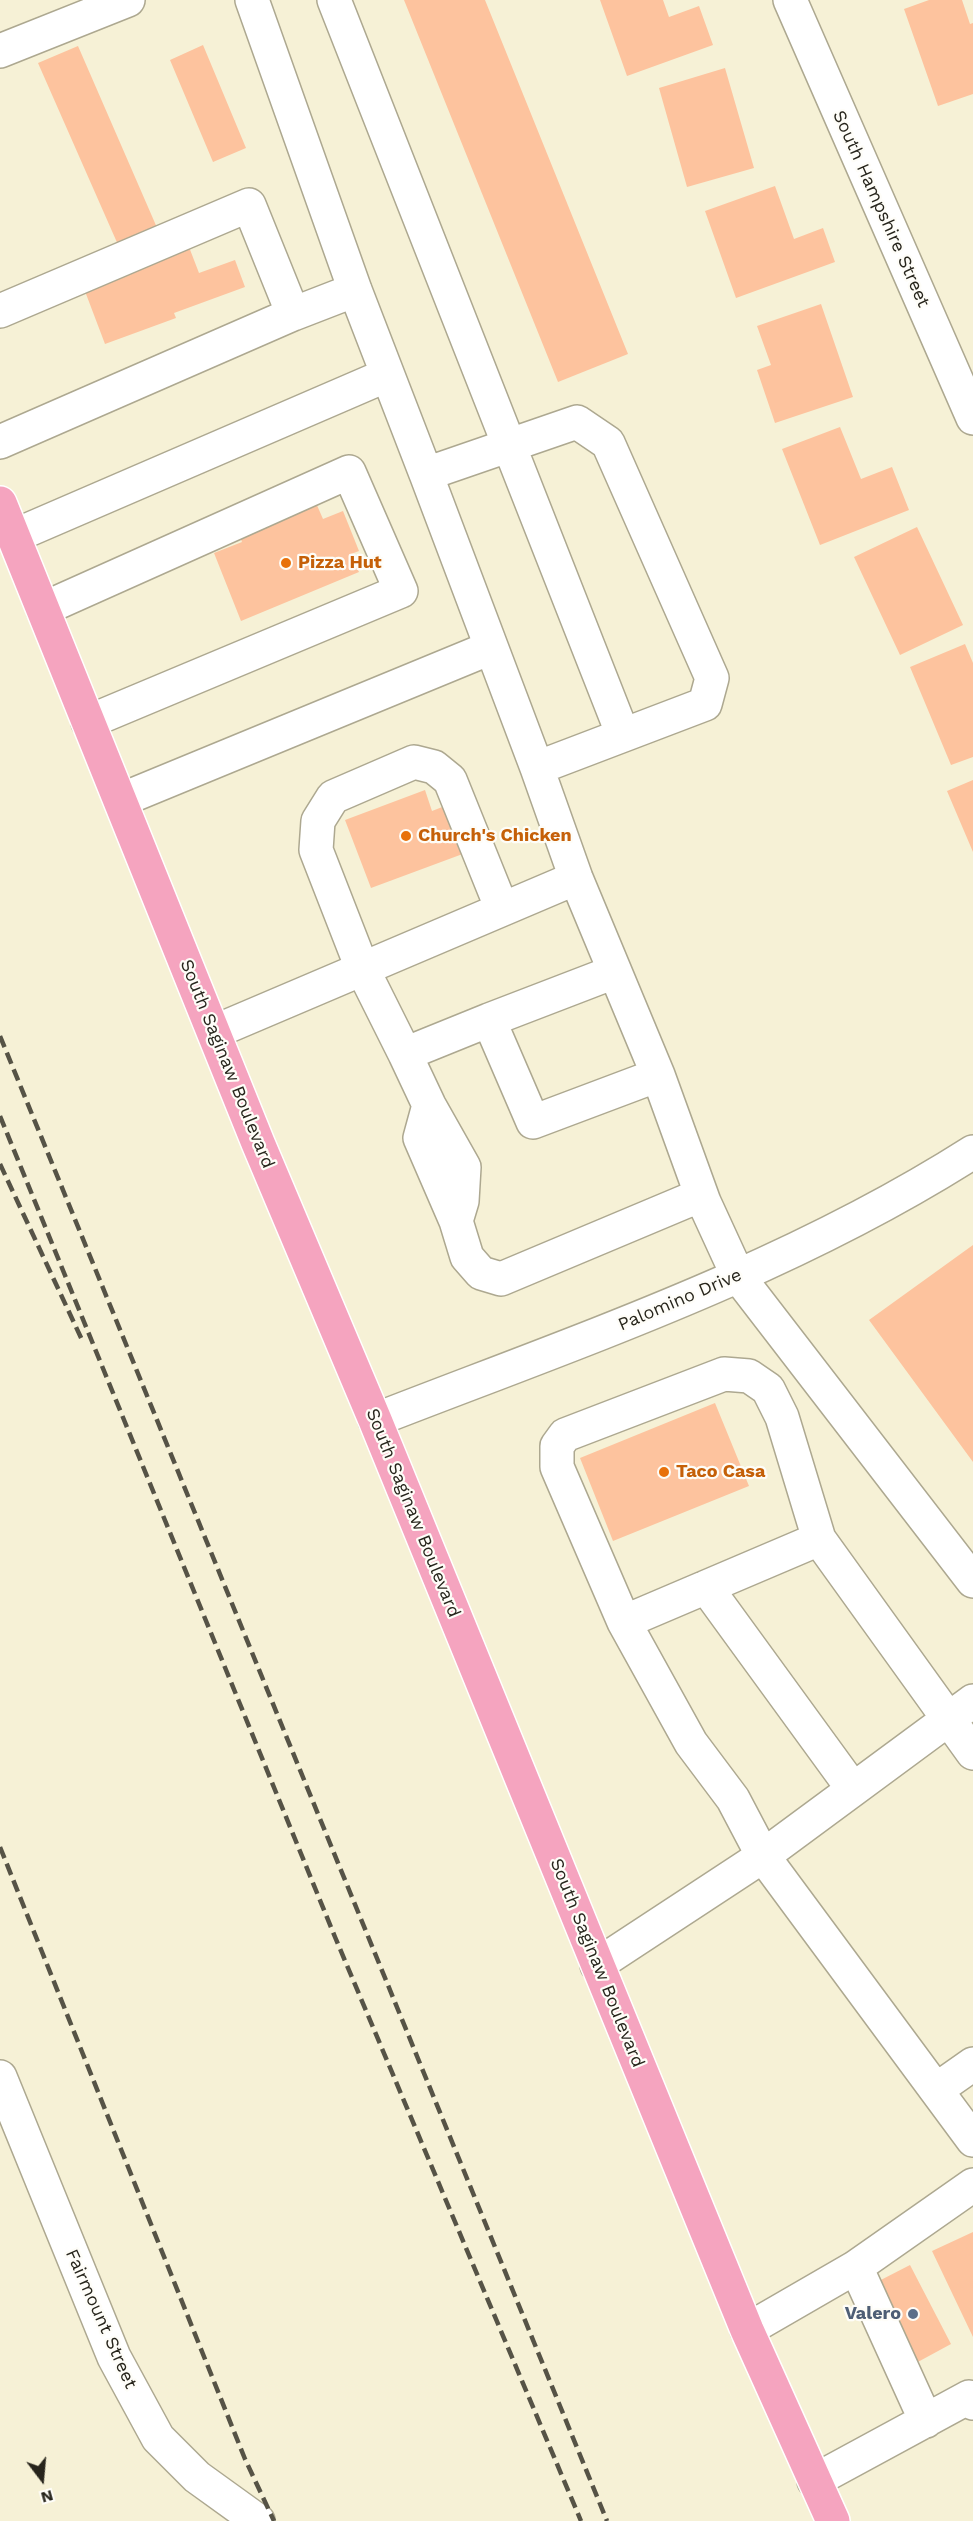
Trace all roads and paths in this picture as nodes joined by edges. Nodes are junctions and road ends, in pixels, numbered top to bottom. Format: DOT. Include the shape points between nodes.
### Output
graph roads {
  1 [pos="128,0"];
  2 [pos="252,0"];
  3 [pos="334,0"];
  4 [pos="790,0"];
  5 [pos="0,51"];
  6 [pos="355,290"];
  7 [pos="0,311"];
  8 [pos="293,314"];
  9 [pos="387,375"];
  10 [pos="973,418"];
  11 [pos="0,442"];
  12 [pos="508,446"];
  13 [pos="426,474"];
  14 [pos="0,502"];
  15 [pos="14,536"];
  16 [pos="43,609"];
  17 [pos="490,648"];
  18 [pos="88,722"];
  19 [pos="623,735"];
  20 [pos="537,768"];
  21 [pos="121,800"];
  22 [pos="576,878"];
  23 [pos="502,909"];
  24 [pos="362,968"];
  25 [pos="614,972"];
  26 [pos="489,1020"];
  27 [pos="214,1032"];
  28 [pos="405,1054"];
  29 [pos="658,1075"];
  30 [pos="973,1152"];
  31 [pos="701,1195"];
  32 [pos="738,1276"];
  33 [pos="375,1420"];
  34 [pos="819,1539"];
  35 [pos="973,1581"];
  36 [pos="706,1587"];
  37 [pos="624,1622"];
  38 [pos="961,1710"];
  39 [pos="973,1753"];
  40 [pos="853,1789"];
  41 [pos="763,1856"];
  42 [pos="597,1965"];
  43 [pos="973,2064"];
  44 [pos="0,2077"];
  45 [pos="936,2090"];
  46 [pos="973,2140"];
  47 [pos="973,2185"];
  48 [pos="856,2267"];
  49 [pos="747,2330"];
  50 [pos="973,2403"];
  51 [pos="926,2421"];
  52 [pos="814,2481"];
  53 [pos="258,2521"];
  54 [pos="833,2521"];
  1 -- 5 [label="street"];
  2 -- 6 [label="street"];
  3 -- 12 [label="street"];
  4 -- 10 [label="street, South Hampshire Street"];
  6 -- 8 [label="street"];
  6 -- 9 [label="street"];
  7 -- 8 [label="street" via="249,205"];
  8 -- 11 [label="street"];
  9 -- 13 [label="street"];
  9 -- 15 [label="street"];
  12 -- 13 [label="street"];
  12 -- 19 [label="street"];
  12 -- 19 [label="street" via="577,422 608,443 712,678 705,704"];
  13 -- 17 [label="street"];
  14 -- 15 [label="main road, South Saginaw Boulevard"];
  15 -- 16 [label="main road, South Saginaw Boulevard"];
  16 -- 18 [label="main road, South Saginaw Boulevard"];
  16 -- 18 [label="street" via="349,472 401,591"];
  17 -- 20 [label="street"];
  17 -- 21 [label="street"];
  18 -- 21 [label="main road, South Saginaw Boulevard"];
  19 -- 20 [label="street"];
  20 -- 22 [label="street"];
  21 -- 27 [label="main road, South Saginaw Boulevard"];
  22 -- 23 [label="street"];
  22 -- 25 [label="street"];
  23 -- 24 [label="street"];
  23 -- 24 [label="street" via="450,780 434,767 414,762 333,796 318,822 316,850"];
  24 -- 27 [label="street"];
  24 -- 28 [label="street"];
  25 -- 26 [label="street"];
  25 -- 29 [label="street"];
  26 -- 28 [label="street"];
  26 -- 29 [label="street" via="533,1122"];
  27 -- 33 [label="main road, South Saginaw Boulevard"];
  28 -- 31 [label="street" via="464,1167 462,1201 456,1221 467,1257 481,1273 501,1279"];
  29 -- 31 [label="street"];
  30 -- 32 [label="street, Palomino Drive" via="892,1200"];
  31 -- 32 [label="street"];
  32 -- 33 [label="street, Palomino Drive"];
  32 -- 35 [label="street"];
  33 -- 42 [label="main road, South Saginaw Boulevard"];
  34 -- 36 [label="street"];
  34 -- 37 [label="street" via="782,1417 768,1389 749,1376 724,1374 565,1435 557,1446 557,1467"];
  34 -- 38 [label="street"];
  36 -- 37 [label="street"];
  36 -- 40 [label="street"];
  37 -- 41 [label="street" via="691,1743 733,1799"];
  38 -- 39 [label="street"];
  38 -- 40 [label="street"];
  40 -- 41 [label="street"];
  41 -- 42 [label="street"];
  41 -- 45 [label="street"];
  42 -- 49 [label="main road, South Saginaw Boulevard"];
  43 -- 45 [label="street"];
  44 -- 53 [label="street, Fairmount Street" via="114,2357 158,2438 197,2477"];
  45 -- 46 [label="street"];
  47 -- 48 [label="street"];
  48 -- 49 [label="street"];
  48 -- 51 [label="street"];
  49 -- 52 [label="main road, South Saginaw Boulevard"];
  50 -- 51 [label="street" via="969,2397"];
  51 -- 52 [label="street"];
  52 -- 54 [label="main road, South Saginaw Boulevard"];
}
